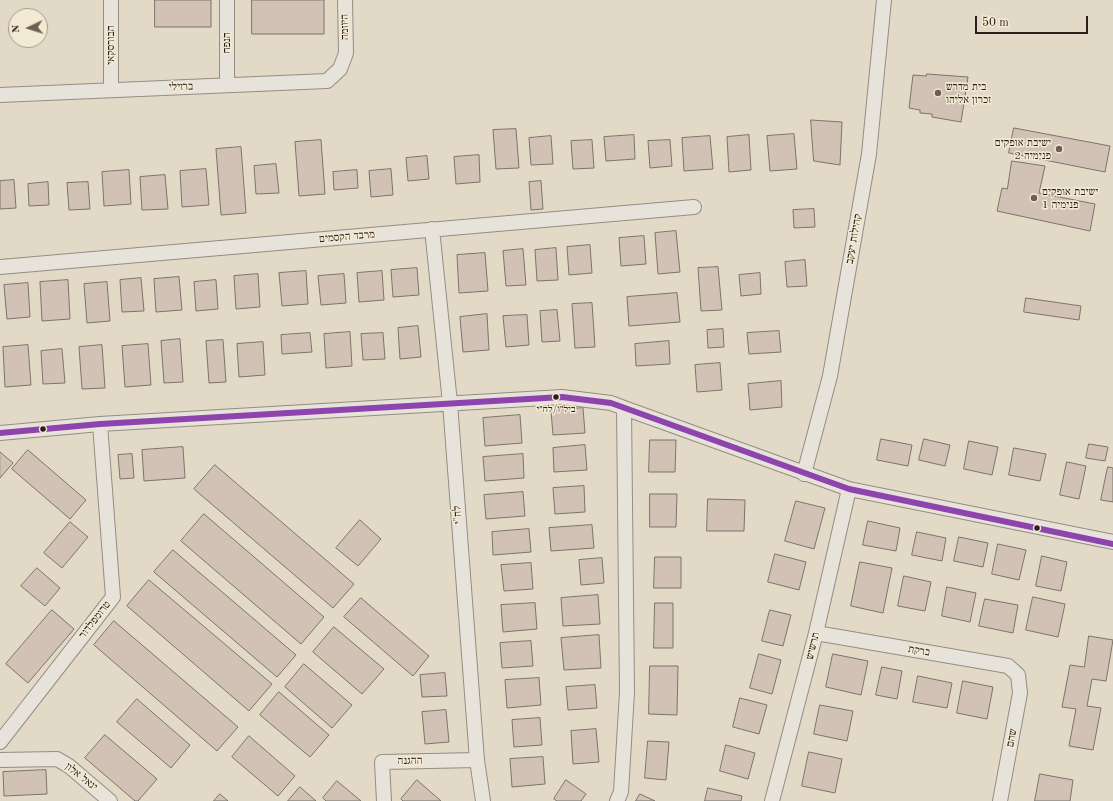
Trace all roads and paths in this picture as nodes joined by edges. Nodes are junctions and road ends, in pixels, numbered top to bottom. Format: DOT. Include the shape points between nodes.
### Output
graph roads {
  1 [pos="112,0"];
  2 [pos="227,0"];
  3 [pos="345,0"];
  4 [pos="884,0"];
  5 [pos="346,53"];
  6 [pos="227,85"];
  7 [pos="111,90"];
  8 [pos="0,94"];
  9 [pos="694,207"];
  10 [pos="432,229"];
  11 [pos="0,267"];
  12 [pos="450,403"];
  13 [pos="624,408"];
  14 [pos="100,424"];
  15 [pos="0,433"];
  16 [pos="804,474"];
  17 [pos="849,489"];
  18 [pos="1112,542"];
  19 [pos="816,633"];
  20 [pos="1018,675"];
  21 [pos="0,742"];
  22 [pos="0,760"];
  23 [pos="477,760"];
  24 [pos="110,801"];
  25 [pos="384,801"];
  26 [pos="483,801"];
  27 [pos="617,801"];
  28 [pos="772,801"];
  29 [pos="1000,801"];
  1 -- 7 [label="street, הבורסקאי"];
  2 -- 6 [label="street, הנפח"];
  3 -- 5 [label="street, היוזמה"];
  4 -- 16 [label="street, קהילות יעקב" via="869,154 830,376"];
  5 -- 6 [label="street, ברזילי" via="340,68 327,81"];
  6 -- 7 [label="street, ברזילי"];
  7 -- 8 [label="street, ברזילי"];
  9 -- 10 [label="street, מרבד הקסמים"];
  10 -- 11 [label="street, מרבד הקסמים"];
  10 -- 12 [label="street, לח\"י"];
  12 -- 13 [label="street" via="562,397"];
  12 -- 14 [label="street"];
  12 -- 23 [label="street, לח\"י"];
  13 -- 16 [label="street"];
  13 -- 27 [label="street" via="627,692 621,792"];
  14 -- 15 [label="street"];
  14 -- 21 [label="street, טרומפלדור" via="113,597"];
  16 -- 17 [label="street"];
  17 -- 18 [label="street"];
  17 -- 19 [label="street, תרשיש"];
  19 -- 20 [label="street, ברקת" via="1008,666"];
  19 -- 28 [label="street, תרשיש"];
  20 -- 29 [label="street, שהם" via="1020,693"];
  22 -- 24 [label="street, יגאל אלון" via="57,759"];
  23 -- 25 [label="street, ההגנה" via="382,762"];
  23 -- 26 [label="street, לח\"י"];
}
